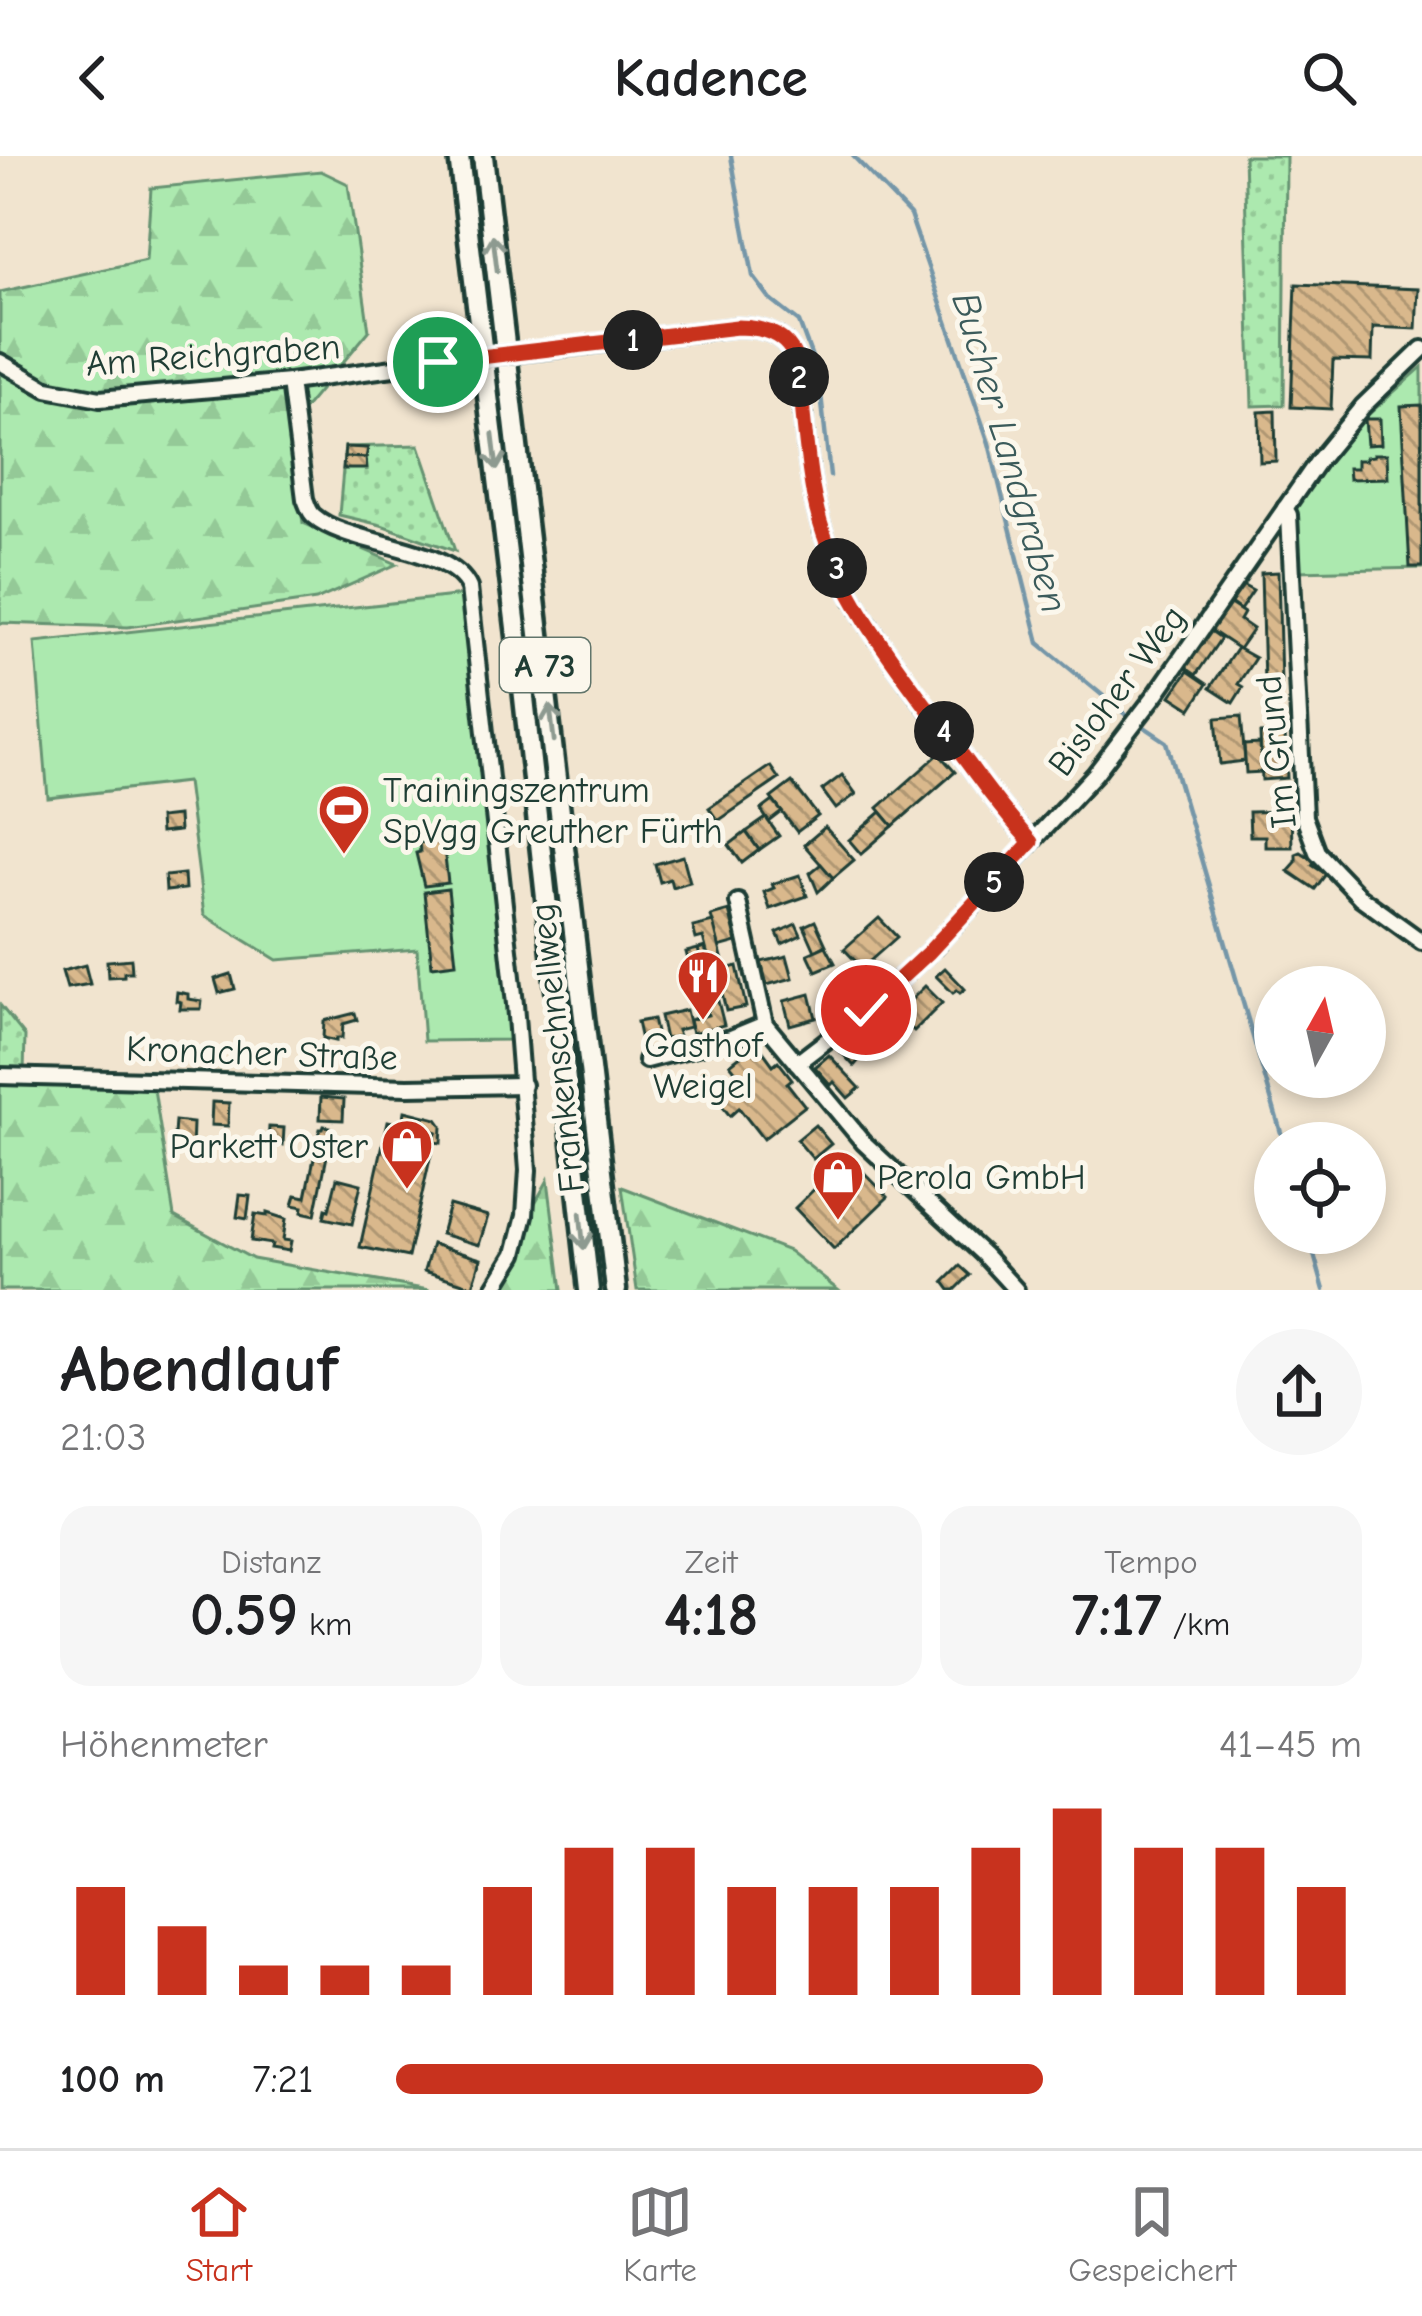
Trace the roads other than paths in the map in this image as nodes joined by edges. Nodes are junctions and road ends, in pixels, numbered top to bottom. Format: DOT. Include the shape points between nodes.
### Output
graph roads {
  1 [pos="459,156"];
  2 [pos="483,156"];
  3 [pos="1422,349"];
  4 [pos="0,362"];
  5 [pos="290,382"];
  6 [pos="1285,508"];
  7 [pos="1031,842"];
  8 [pos="738,902"];
  9 [pos="1422,942"];
  10 [pos="765,1024"];
  11 [pos="646,1060"];
  12 [pos="797,1064"];
  13 [pos="0,1076"];
  14 [pos="523,1084"];
  15 [pos="493,1290"];
  16 [pos="589,1290"];
  17 [pos="616,1290"];
  18 [pos="1016,1290"];
  1 -- 16 [label="highway, Frankenschnellweg / A 73, one-way"];
  17 -- 2 [label="highway, Frankenschnellweg / A 73, one-way"];
  3 -- 6 [label="street, Bisloher Weg" via="1363,406"];
  4 -- 5 [label="street, Am Reichgraben" via="46,388 100,399"];
  5 -- 7 [label="street, Am Reichgraben, bridge" via="737,327 773,332 799,368 811,483 844,586"];
  5 -- 14 [label="street" via="311,514 446,566 469,588"];
  6 -- 7 [label="street, Bisloher Weg" via="1131,728"];
  6 -- 9 [label="street, Im Grund" via="1304,817 1318,852 1360,897"];
  7 -- 12 [label="street, Bisloher Weg" via="929,952"];
  8 -- 10 [label="street"];
  10 -- 11 [label="street"];
  10 -- 12 [label="street"];
  12 -- 18 [label="street" via="864,1143"];
  13 -- 14 [label="street, Kronacher Straße"];
  14 -- 15 [label="street" via="524,1215 515,1254"];
}
